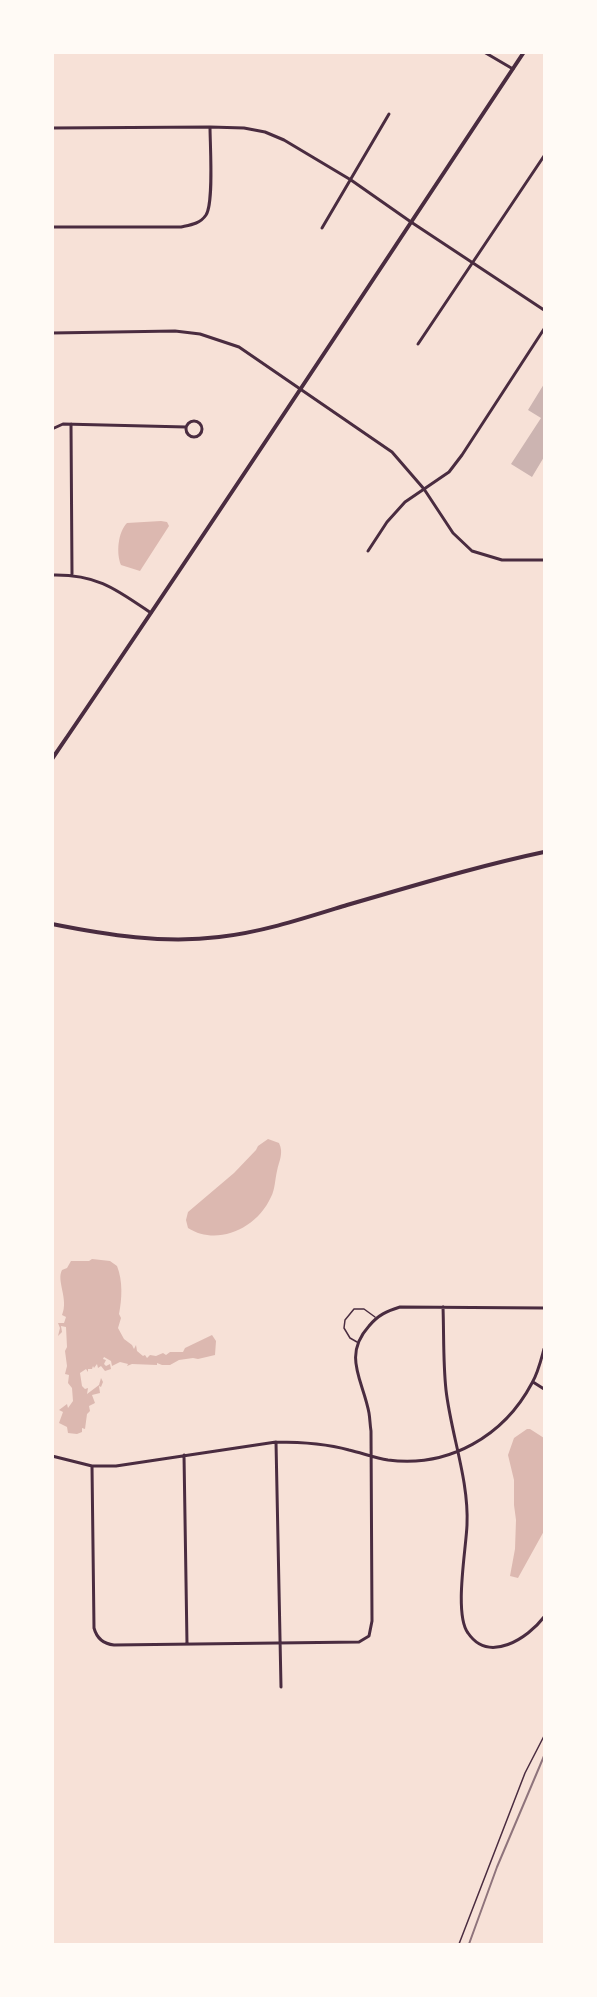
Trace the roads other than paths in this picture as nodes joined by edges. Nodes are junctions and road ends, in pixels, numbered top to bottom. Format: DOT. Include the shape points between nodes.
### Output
graph roads {
  1 [pos="484,52"];
  2 [pos="524,52"];
  3 [pos="513,69"];
  4 [pos="389,114"];
  5 [pos="210,127"];
  6 [pos="52,128"];
  7 [pos="544,156"];
  8 [pos="351,180"];
  9 [pos="411,222"];
  10 [pos="52,227"];
  11 [pos="322,228"];
  12 [pos="473,263"];
  13 [pos="544,310"];
  14 [pos="544,329"];
  15 [pos="52,333"];
  16 [pos="418,344"];
  17 [pos="299,389"];
  18 [pos="71,424"];
  19 [pos="186,427"];
  20 [pos="52,429"];
  21 [pos="424,489"];
  22 [pos="368,551"];
  23 [pos="544,560"];
  24 [pos="52,574"];
  25 [pos="72,574"];
  26 [pos="152,613"];
  27 [pos="52,759"];
  28 [pos="544,852"];
  29 [pos="52,924"];
  30 [pos="443,1307"];
  31 [pos="544,1308"];
  32 [pos="376,1318"];
  33 [pos="358,1343"];
  34 [pos="544,1349"];
  35 [pos="533,1382"];
  36 [pos="544,1389"];
  37 [pos="276,1442"];
  38 [pos="457,1453"];
  39 [pos="184,1455"];
  40 [pos="52,1456"];
  41 [pos="370,1456"];
  42 [pos="92,1466"];
  43 [pos="544,1617"];
  44 [pos="280,1643"];
  45 [pos="187,1644"];
  46 [pos="281,1687"];
  1 -- 3 [label="street"];
  2 -- 3 [label="street"];
  3 -- 9 [label="street"];
  4 -- 8 [label="street"];
  5 -- 6 [label="street"];
  5 -- 8 [label="street" via="265,132"];
  5 -- 10 [label="street" via="210,203 206,216 195,224"];
  7 -- 12 [label="street"];
  8 -- 9 [label="street"];
  8 -- 11 [label="street"];
  9 -- 12 [label="street"];
  9 -- 17 [label="street"];
  12 -- 13 [label="street"];
  12 -- 16 [label="street"];
  14 -- 21 [label="street" via="462,455 449,472"];
  15 -- 17 [label="street" via="200,334 239,347"];
  17 -- 21 [label="street" via="392,452"];
  17 -- 26 [label="street"];
  18 -- 19 [label="street"];
  18 -- 20 [label="street"];
  18 -- 25 [label="street"];
  19 -- 19 [label="street" via="190,436 201,432 196,422"];
  21 -- 22 [label="street" via="405,502"];
  21 -- 23 [label="street" via="453,533 472,551 501,560"];
  24 -- 25 [label="street"];
  25 -- 26 [label="street" via="110,585"];
  26 -- 27 [label="street"];
  28 -- 29 [label="street" via="486,864 282,924 219,937 161,940"];
  30 -- 31 [label="street"];
  30 -- 32 [label="street" via="400,1307"];
  30 -- 38 [label="street" via="446,1389"];
  32 -- 33 [label="street"];
  32 -- 33 [label="lane" via="364,1309 348,1314 344,1328"];
  33 -- 41 [label="street" via="355,1366 369,1412"];
  34 -- 35 [label="street"];
  35 -- 36 [label="street"];
  35 -- 38 [label="street" via="499,1426"];
  37 -- 39 [label="street"];
  37 -- 41 [label="street" via="312,1442"];
  37 -- 44 [label="street"];
  38 -- 41 [label="street" via="416,1461"];
  38 -- 43 [label="street" via="467,1509 461,1615 468,1633 479,1644 508,1645 525,1637"];
  39 -- 42 [label="street"];
  39 -- 45 [label="street"];
  40 -- 42 [label="street"];
  41 -- 44 [label="street" via="369,1636 354,1643"];
  42 -- 45 [label="street" via="95,1634 114,1645"];
  44 -- 45 [label="street"];
  44 -- 46 [label="street"];
}
